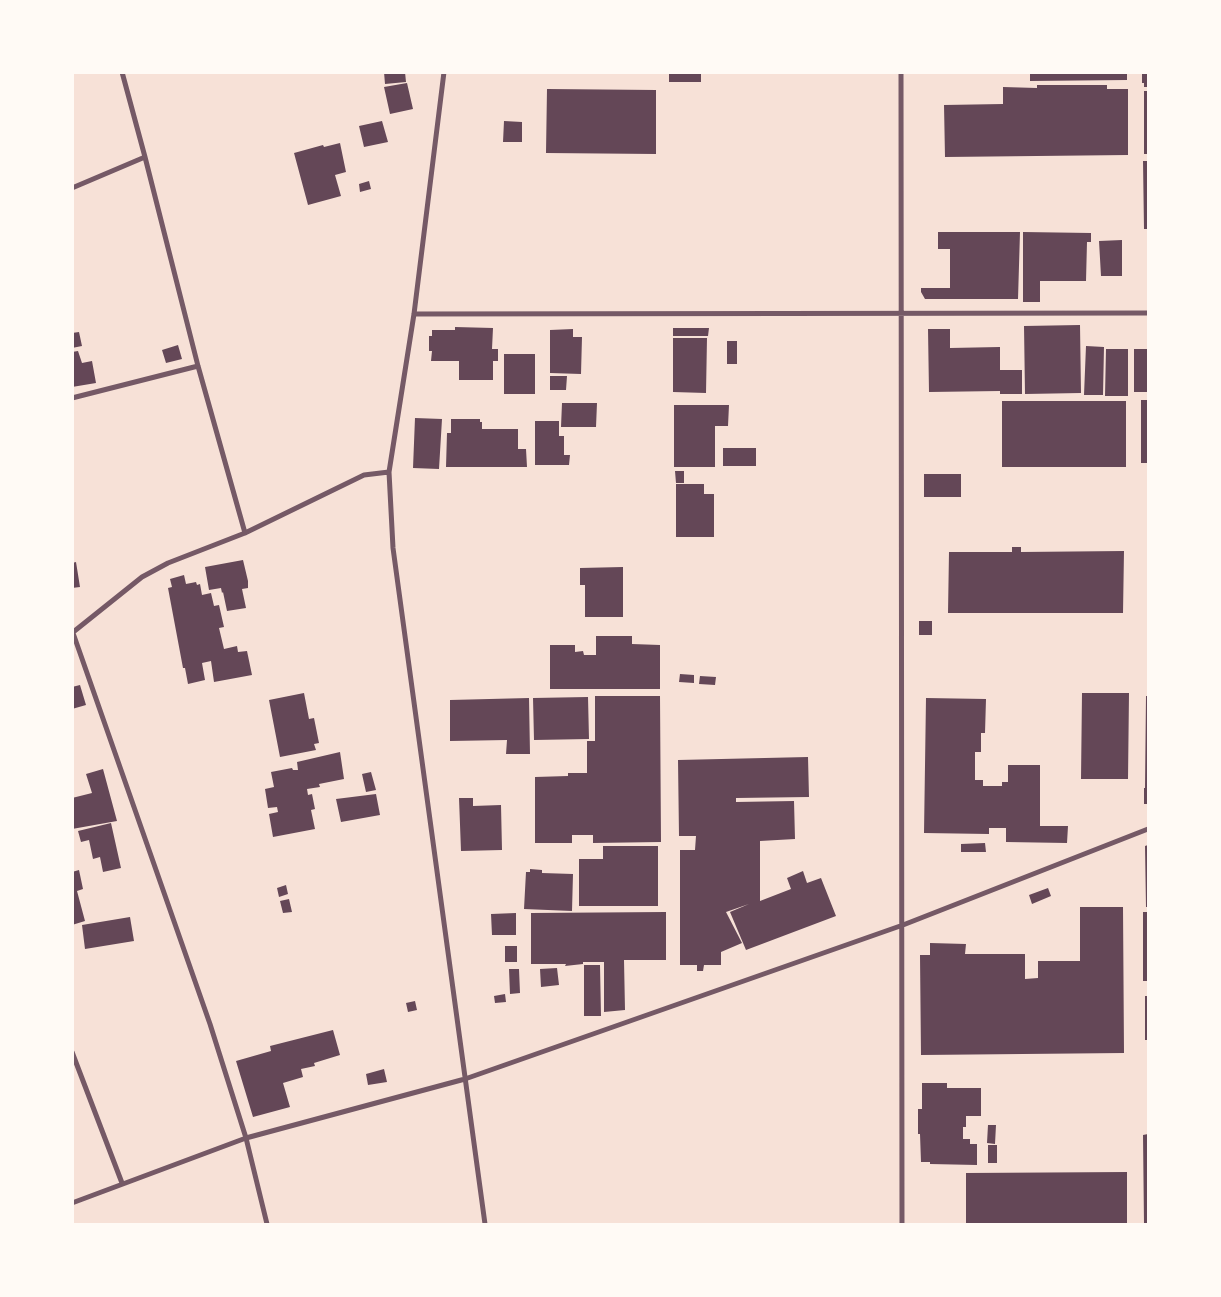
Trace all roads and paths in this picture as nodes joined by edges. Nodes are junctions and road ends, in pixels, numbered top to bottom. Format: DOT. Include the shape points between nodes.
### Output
graph roads {
  1 [pos="122,72"];
  2 [pos="444,72"];
  3 [pos="900,72"];
  4 [pos="145,157"];
  5 [pos="72,188"];
  6 [pos="900,312"];
  7 [pos="1148,313"];
  8 [pos="414,314"];
  9 [pos="198,366"];
  10 [pos="72,398"];
  11 [pos="389,472"];
  12 [pos="245,533"];
  13 [pos="73,633"];
  14 [pos="1148,829"];
  15 [pos="903,925"];
  16 [pos="72,1052"];
  17 [pos="465,1078"];
  18 [pos="246,1138"];
  19 [pos="122,1183"];
  20 [pos="72,1203"];
  21 [pos="268,1224"];
  22 [pos="485,1224"];
  23 [pos="902,1224"];
  1 -- 4 [label="street"];
  2 -- 8 [label="street"];
  3 -- 6 [label="street"];
  4 -- 5 [label="street"];
  4 -- 9 [label="street"];
  6 -- 7 [label="street"];
  6 -- 8 [label="street"];
  6 -- 15 [label="street"];
  8 -- 11 [label="street"];
  9 -- 10 [label="street"];
  9 -- 12 [label="street"];
  11 -- 12 [label="street" via="364,475"];
  11 -- 17 [label="street" via="393,548"];
  12 -- 13 [label="street" via="168,563 142,577"];
  13 -- 18 [label="street" via="210,1024"];
  14 -- 15 [label="street"];
  15 -- 17 [label="street"];
  15 -- 23 [label="street"];
  16 -- 19 [label="street"];
  17 -- 18 [label="street"];
  17 -- 22 [label="street"];
  18 -- 19 [label="street"];
  18 -- 21 [label="street"];
  19 -- 20 [label="street"];
}
